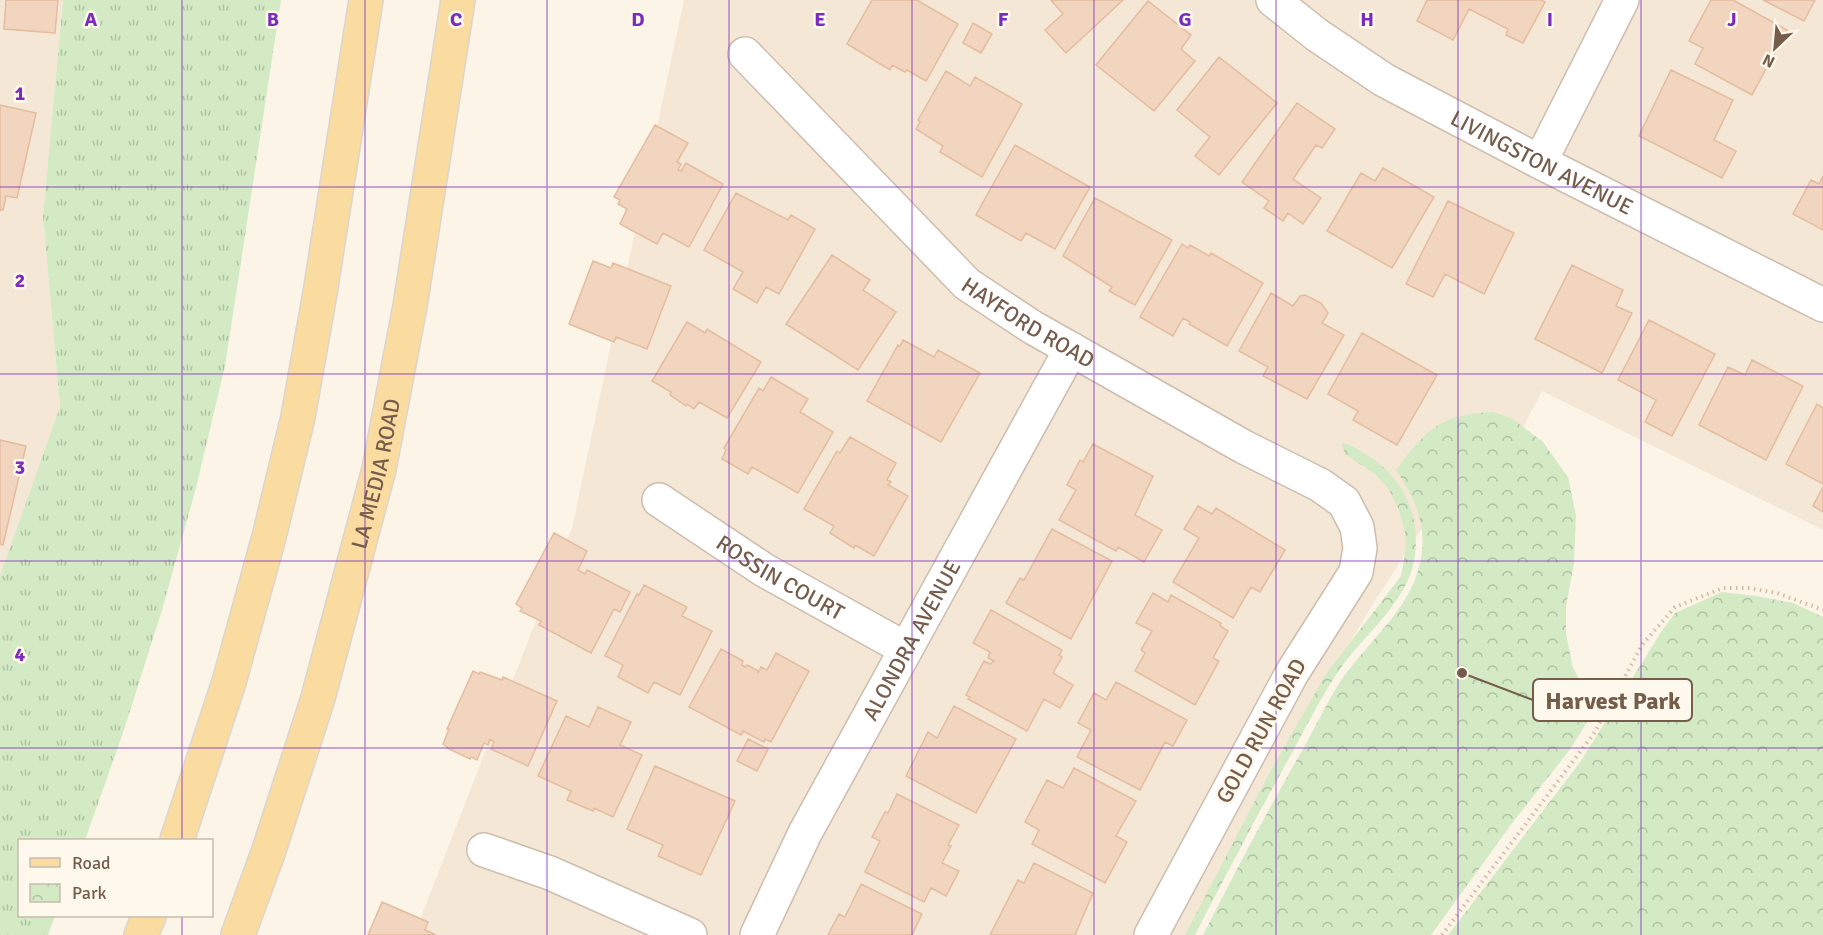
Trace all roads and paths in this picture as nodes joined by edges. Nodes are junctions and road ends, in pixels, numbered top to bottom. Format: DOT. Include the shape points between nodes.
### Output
graph roads {
  1 [pos="366,0"];
  2 [pos="458,0"];
  3 [pos="1273,0"];
  4 [pos="1622,0"];
  5 [pos="746,54"];
  6 [pos="1540,162"];
  7 [pos="1823,305"];
  8 [pos="1071,349"];
  9 [pos="659,500"];
  10 [pos="1356,527"];
  11 [pos="1823,610"];
  12 [pos="906,649"];
  13 [pos="177,839"];
  14 [pos="484,850"];
  15 [pos="148,917"];
  16 [pos="141,935"];
  17 [pos="238,935"];
  18 [pos="690,935"];
  19 [pos="758,935"];
  20 [pos="1151,935"];
  21 [pos="1443,935"];
  1 -- 13 [label="main road" via="298,417 229,682"];
  2 -- 17 [label="main road, LA MEDIA ROAD" via="410,306 379,469 318,698"];
  3 -- 6 [label="street, LIVINGSTON AVENUE" via="1384,80"];
  4 -- 6 [label="street"];
  5 -- 8 [label="street, HAYFORD ROAD" via="967,284"];
  6 -- 7 [label="street, LIVINGSTON AVENUE"];
  8 -- 10 [label="street, HAYFORD ROAD" via="1320,485 1344,502"];
  8 -- 12 [label="street, ALONDRA AVENUE"];
  9 -- 12 [label="street, ROSSIN COURT" via="764,570"];
  10 -- 20 [label="street, GOLD RUN ROAD" via="1360,548 1356,572 1292,673"];
  11 -- 21 [label="path" via="1777,593 1748,588 1723,588 1675,607 1642,645 1595,732"];
  12 -- 19 [label="street, ALONDRA AVENUE" via="806,833"];
  14 -- 18 [label="street" via="550,873"];
  15 -- 16 [label="main road"];
}
